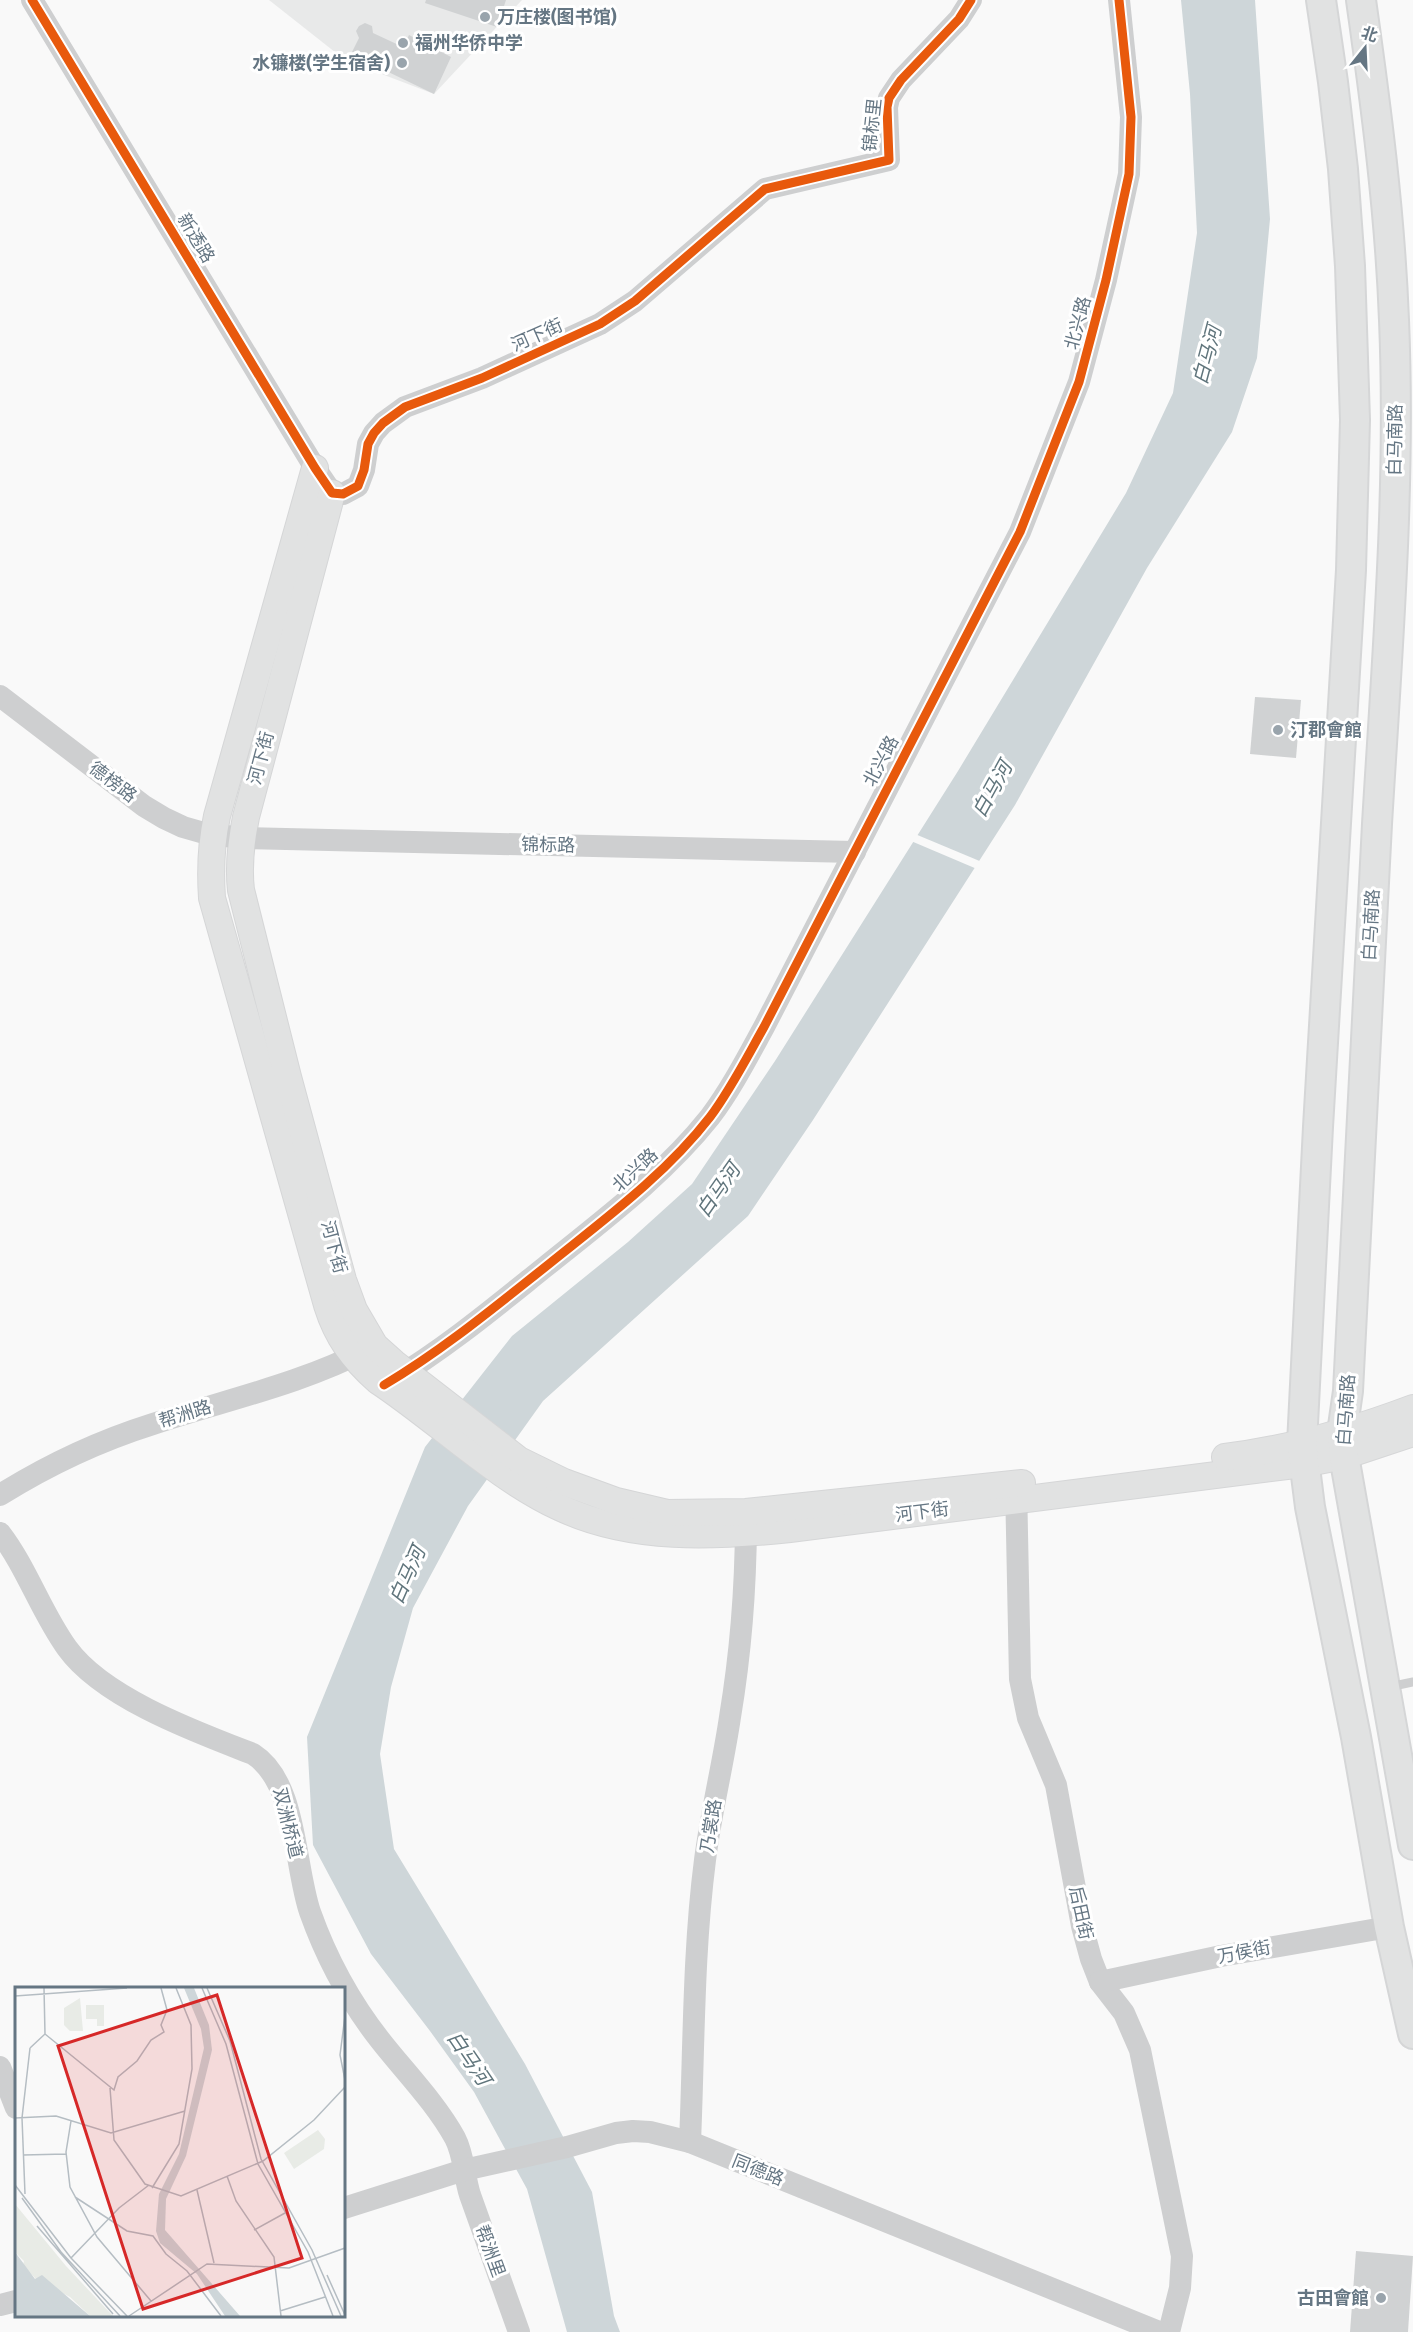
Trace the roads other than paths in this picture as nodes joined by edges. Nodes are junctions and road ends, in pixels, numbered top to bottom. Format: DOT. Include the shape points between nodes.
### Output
graph roads {
  1 [pos="32,0"];
  2 [pos="971,0"];
  3 [pos="1119,0"];
  4 [pos="1321,0"];
  5 [pos="1362,0"];
  6 [pos="765,189"];
  7 [pos="315,468"];
  8 [pos="332,493"];
  9 [pos="0,696"];
  10 [pos="213,835"];
  11 [pos="241,838"];
  12 [pos="855,852"];
  13 [pos="364,1351"];
  14 [pos="406,1372"];
  15 [pos="384,1385"];
  16 [pos="422,1398"];
  17 [pos="1413,1408"];
  18 [pos="1413,1433"];
  19 [pos="1343,1445"];
  20 [pos="1303,1454"];
  21 [pos="1016,1492"];
  22 [pos="0,1495"];
  23 [pos="746,1523"];
  24 [pos="0,1533"];
  25 [pos="1413,1682"];
  26 [pos="1384,1688"];
  27 [pos="1413,1845"];
  28 [pos="1389,1927"];
  29 [pos="1100,1982"];
  30 [pos="1413,2034"];
  31 [pos="0,2067"];
  32 [pos="15,2105"];
  33 [pos="690,2142"];
  34 [pos="465,2170"];
  35 [pos="345,2208"];
  36 [pos="15,2301"];
  37 [pos="0,2305"];
  38 [pos="519,2332"];
  39 [pos="1159,2332"];
  40 [pos="1169,2332"];
  1 -- 7 [label="street, 新透路"];
  2 -- 6 [label="street, 锦标里" via="889,98 889,160"];
  3 -- 12 [label="street, 北兴路" via="1131,117 1129,174 1107,280 1079,382 1020,532"];
  4 -- 20 [label="main road" via="1343,169 1355,420 1351,570"];
  5 -- 19 [label="main road, 白马南路" via="1384,183 1396,409 1392,556"];
  6 -- 8 [label="street, 河下街" via="634,301 600,324 393,414 368,444 358,486 343,494"];
  7 -- 8 [label="street, 新透路"];
  7 -- 10 [label="main road, 河下街"];
  8 -- 11 [label="main road, 河下街"];
  9 -- 10 [label="street, 德榜路" via="144,806 183,827"];
  10 -- 11 [label="street, 德榜路"];
  10 -- 13 [label="main road, 河下街" via="212,898 327,1305 338,1333"];
  11 -- 12 [label="street, 锦标路"];
  11 -- 13 [label="main road, 河下街" via="241,890"];
  12 -- 14 [label="street, 北兴路" via="744,1063 697,1132 614,1212"];
  13 -- 14 [label="main road, 河下街"];
  13 -- 15 [label="main road, 河下街"];
  13 -- 22 [label="street, 帮洲路" via="321,1372 103,1442 42,1470"];
  14 -- 15 [label="street, 北兴路"];
  14 -- 16 [label="main road, 河下街"];
  15 -- 16 [label="main road, 河下街"];
  16 -- 23 [label="main road, 河下街" via="514,1469 643,1508"];
  17 -- 19 [label="main road"];
  18 -- 19 [label="main road"];
  19 -- 20 [label="main road, 河下街"];
  19 -- 26 [label="main road, 白马南路"];
  20 -- 21 [label="main road, 河下街" via="1249,1454"];
  20 -- 28 [label="main road"];
  21 -- 23 [label="main road, 河下街"];
  21 -- 29 [label="street, 后田街" via="1020,1679 1024,1705 1056,1785 1082,1926"];
  23 -- 33 [label="street, 乃裳路" via="734,1694 710,1828 701,1906"];
  24 -- 34 [label="street, 双洲桥道" via="60,1637 86,1668 151,1712 253,1754 272,1771 286,1805 306,1901 325,1947 369,2025 456,2140"];
  25 -- 26 [label="lane"];
  26 -- 27 [label="main road, 白马南路"];
  28 -- 29 [label="street, 万侯街"];
  28 -- 30 [label="main road"];
  29 -- 40 [label="street, 后田街" via="1124,2013 1140,2050 1179,2238 1182,2277"];
  31 -- 32 [label="street"];
  33 -- 34 [label="street, 同德路" via="633,2131"];
  33 -- 39 [label="street, 同德路"];
  34 -- 35 [label="street, 同德路"];
  34 -- 38 [label="street, 帮洲里"];
  36 -- 37 [label="street"];
}
